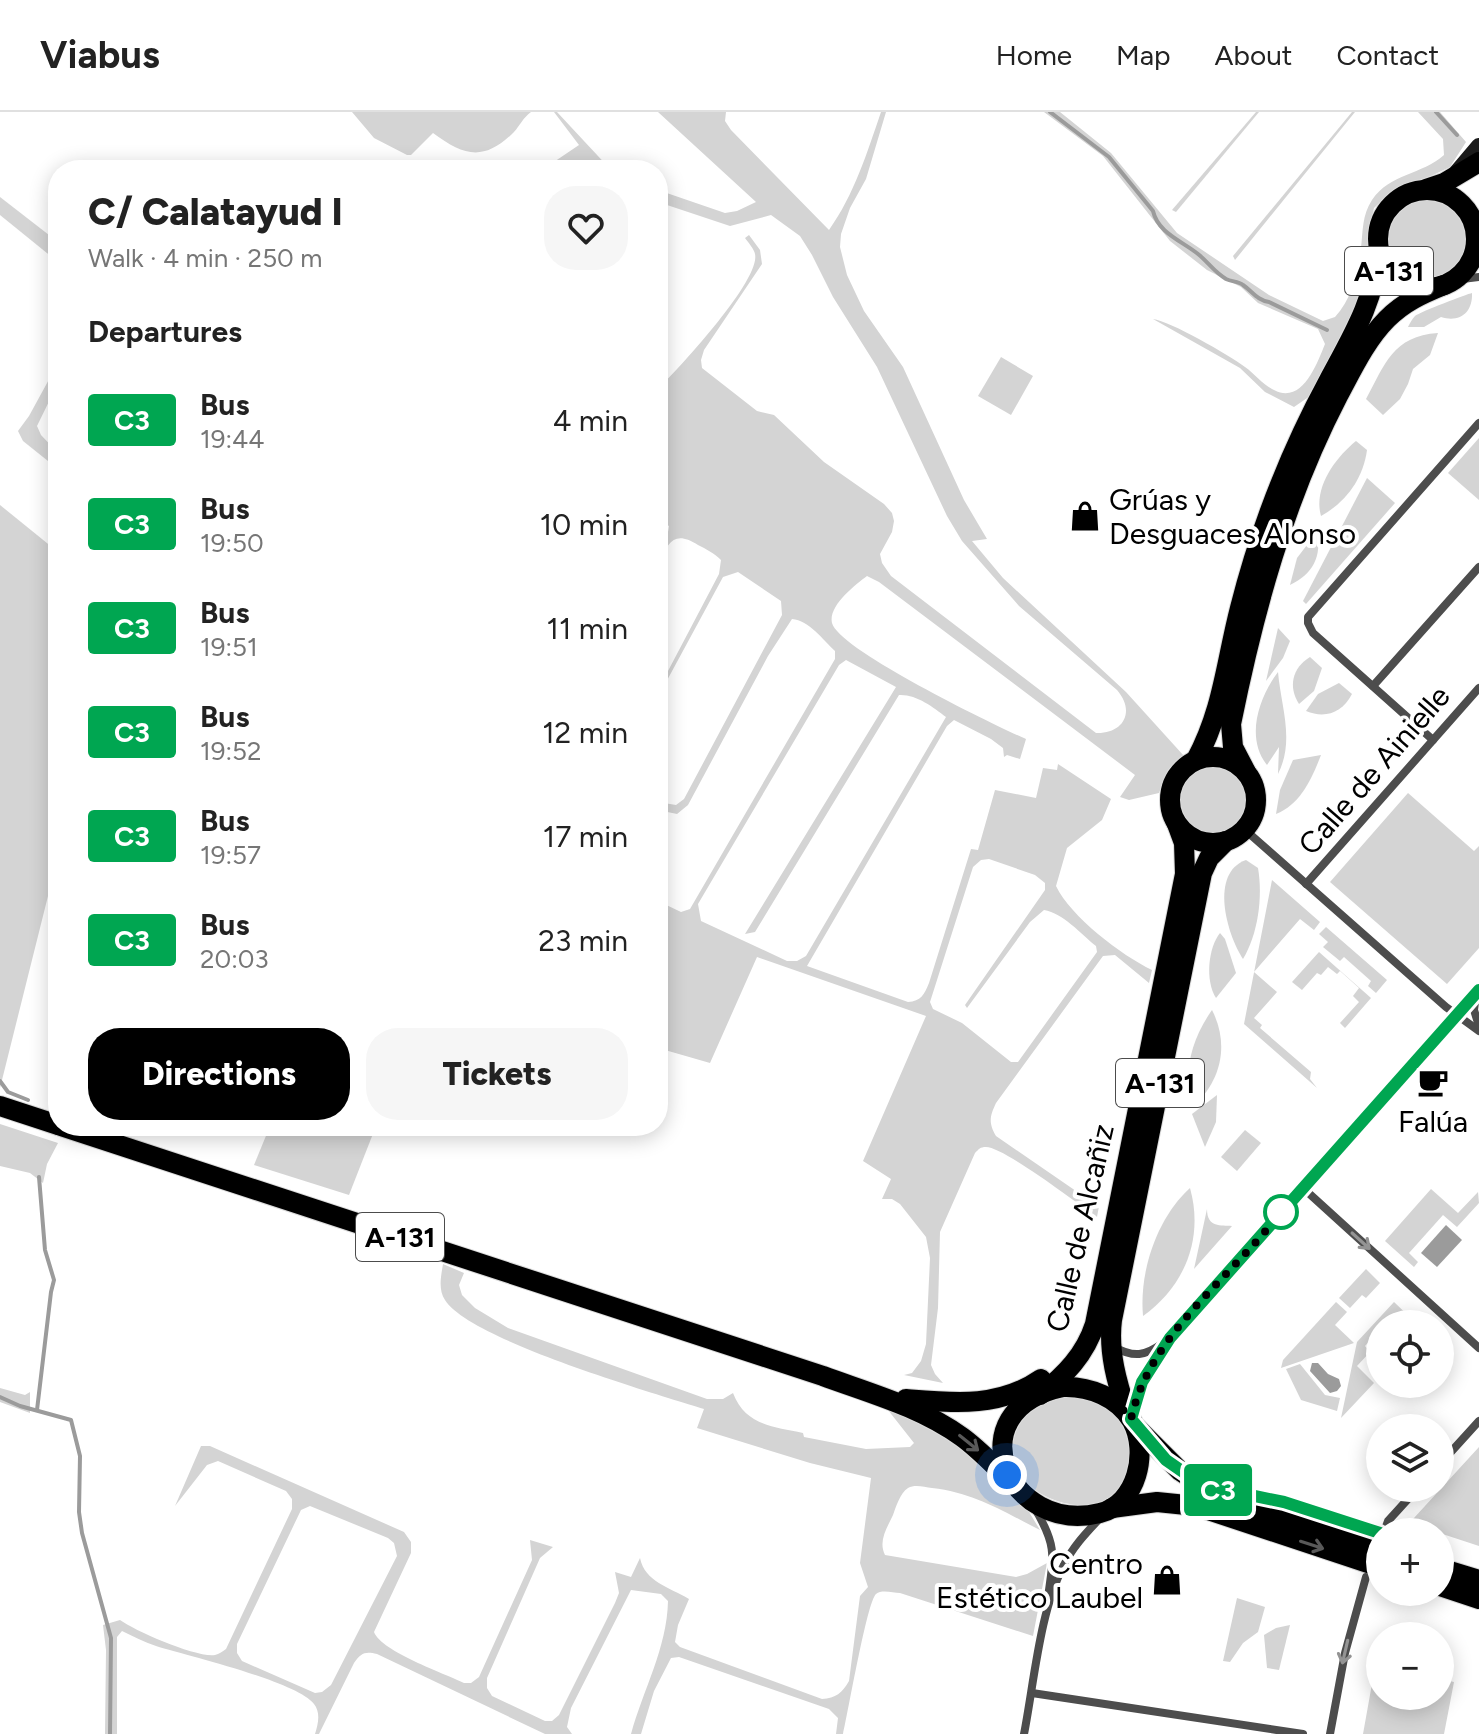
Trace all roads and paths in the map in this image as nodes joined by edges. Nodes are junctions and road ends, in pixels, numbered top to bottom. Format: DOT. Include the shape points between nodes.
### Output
graph roads {
  1 [pos="1479,146"];
  2 [pos="1479,162"];
  3 [pos="1455,177"];
  4 [pos="1422,190"];
  5 [pos="1477,232"];
  6 [pos="1379,250"];
  7 [pos="1479,277"];
  8 [pos="1449,282"];
  9 [pos="1479,423"];
  10 [pos="1479,567"];
  11 [pos="1373,686"];
  12 [pos="1479,688"];
  13 [pos="1433,740"];
  14 [pos="1196,760"];
  15 [pos="1246,772"];
  16 [pos="1177,824"];
  17 [pos="1244,829"];
  18 [pos="1226,841"];
  19 [pos="1306,884"];
  20 [pos="1478,992"];
  21 [pos="1457,1015"];
  22 [pos="1479,1029"];
  23 [pos="0,1106"];
  24 [pos="48,1122"];
  25 [pos="91,1136"];
  26 [pos="1303,1188"];
  27 [pos="1103,1287"];
  28 [pos="1170,1338"];
  29 [pos="1111,1345"];
  30 [pos="1479,1348"];
  31 [pos="823,1376"];
  32 [pos="1036,1397"];
  33 [pos="906,1399"];
  34 [pos="1130,1419"];
  35 [pos="1479,1421"];
  36 [pos="1454,1449"];
  37 [pos="1013,1483"];
  38 [pos="1029,1498"];
  39 [pos="1405,1502"];
  40 [pos="1108,1510"];
  41 [pos="1391,1518"];
  42 [pos="1366,1543"];
  43 [pos="1366,1569"];
  44 [pos="1454,1572"];
  45 [pos="1479,1580"];
  46 [pos="1454,1591"];
  47 [pos="1366,1592"];
  48 [pos="1479,1599"];
  49 [pos="1045,1621"];
  50 [pos="1032,1693"];
  51 [pos="1024,1734"];
  52 [pos="1303,1734"];
  53 [pos="1330,1734"];
  1 -- 3 [label="main road"];
  2 -- 3 [label="main road, A-131"];
  3 -- 4 [label="main road, A-131"];
  4 -- 5 [label="main road, A-131" via="1456,199"];
  4 -- 6 [label="main road, A-131" via="1391,206 1379,226"];
  5 -- 8 [label="main road, A-131" via="1470,263"];
  6 -- 8 [label="main road, A-131" via="1398,279 1420,288"];
  6 -- 14 [label="main road, A-131" via="1366,312 1304,430 1268,518 1240,609 1216,720"];
  7 -- 8 [label="street"];
  8 -- 15 [label="main road, A-131" via="1405,303 1375,332 1297,486 1259,600 1231,724 1233,747"];
  9 -- 11 [label="street" via="1311,612 1308,623 1313,633"];
  10 -- 11 [label="street"];
  11 -- 13 [label="street"];
  12 -- 13 [label="street, Calle de Ainielle"];
  13 -- 19 [label="street, Calle de Ainielle"];
  14 -- 15 [label="main road" via="1227,759"];
  14 -- 16 [label="main road, A-131" via="1172,788 1170,806"];
  15 -- 17 [label="main road, A-131" via="1256,797 1254,814"];
  16 -- 18 [label="main road" via="1199,841"];
  16 -- 27 [label="main road, Calle de Alcañiz / A-131" via="1185,874"];
  17 -- 18 [label="main road, A-131"];
  17 -- 19 [label="street"];
  18 -- 29 [label="main road, Calle de Alcañiz / A-131" via="1202,873"];
  19 -- 21 [label="street"];
  20 -- 21 [label="street"];
  20 -- 22 [label="street" via="1474,1010"];
  21 -- 22 [label="street"];
  21 -- 26 [label="street"];
  23 -- 24 [label="main road, A-131"];
  25 -- 31 [label="main road, A-131"];
  26 -- 28 [label="street"];
  26 -- 30 [label="street, one-way"];
  27 -- 32 [label="main road, Calle de Alcañiz / A-131" via="1085,1349"];
  27 -- 33 [label="main road" via="1069,1351 1033,1384 974,1403"];
  28 -- 29 [label="street" via="1140,1355"];
  28 -- 34 [label="street" via="1142,1382"];
  29 -- 34 [label="main road, Calle de Alcañiz / A-131"];
  31 -- 33 [label="main road, A-131"];
  31 -- 37 [label="main road, A-131, one-way" via="950,1429"];
  32 -- 33 [label="main road, A-131" via="980,1412"];
  32 -- 34 [label="main road, A-131" via="1063,1387 1087,1389 1108,1398"];
  32 -- 37 [label="main road, A-131" via="1013,1418 1004,1436 1003,1465"];
  34 -- 40 [label="main road, A-131" via="1139,1447 1136,1476 1128,1494"];
  34 -- 42 [label="main road" via="1166,1460 1209,1490"];
  35 -- 36 [label="street"];
  37 -- 38 [label="main road, A-131"];
  38 -- 40 [label="main road, A-131" via="1066,1514"];
  38 -- 49 [label="street" via="1053,1547"];
  39 -- 41 [label="street"];
  40 -- 43 [label="main road, one-way" via="1157,1502 1196,1506"];
  40 -- 49 [label="street" via="1063,1566"];
  44 -- 45 [label="main road"];
  46 -- 48 [label="main road"];
  47 -- 53 [label="street, one-way" via="1345,1653"];
  49 -- 50 [label="street"];
  50 -- 51 [label="street"];
  50 -- 52 [label="street"];
}
